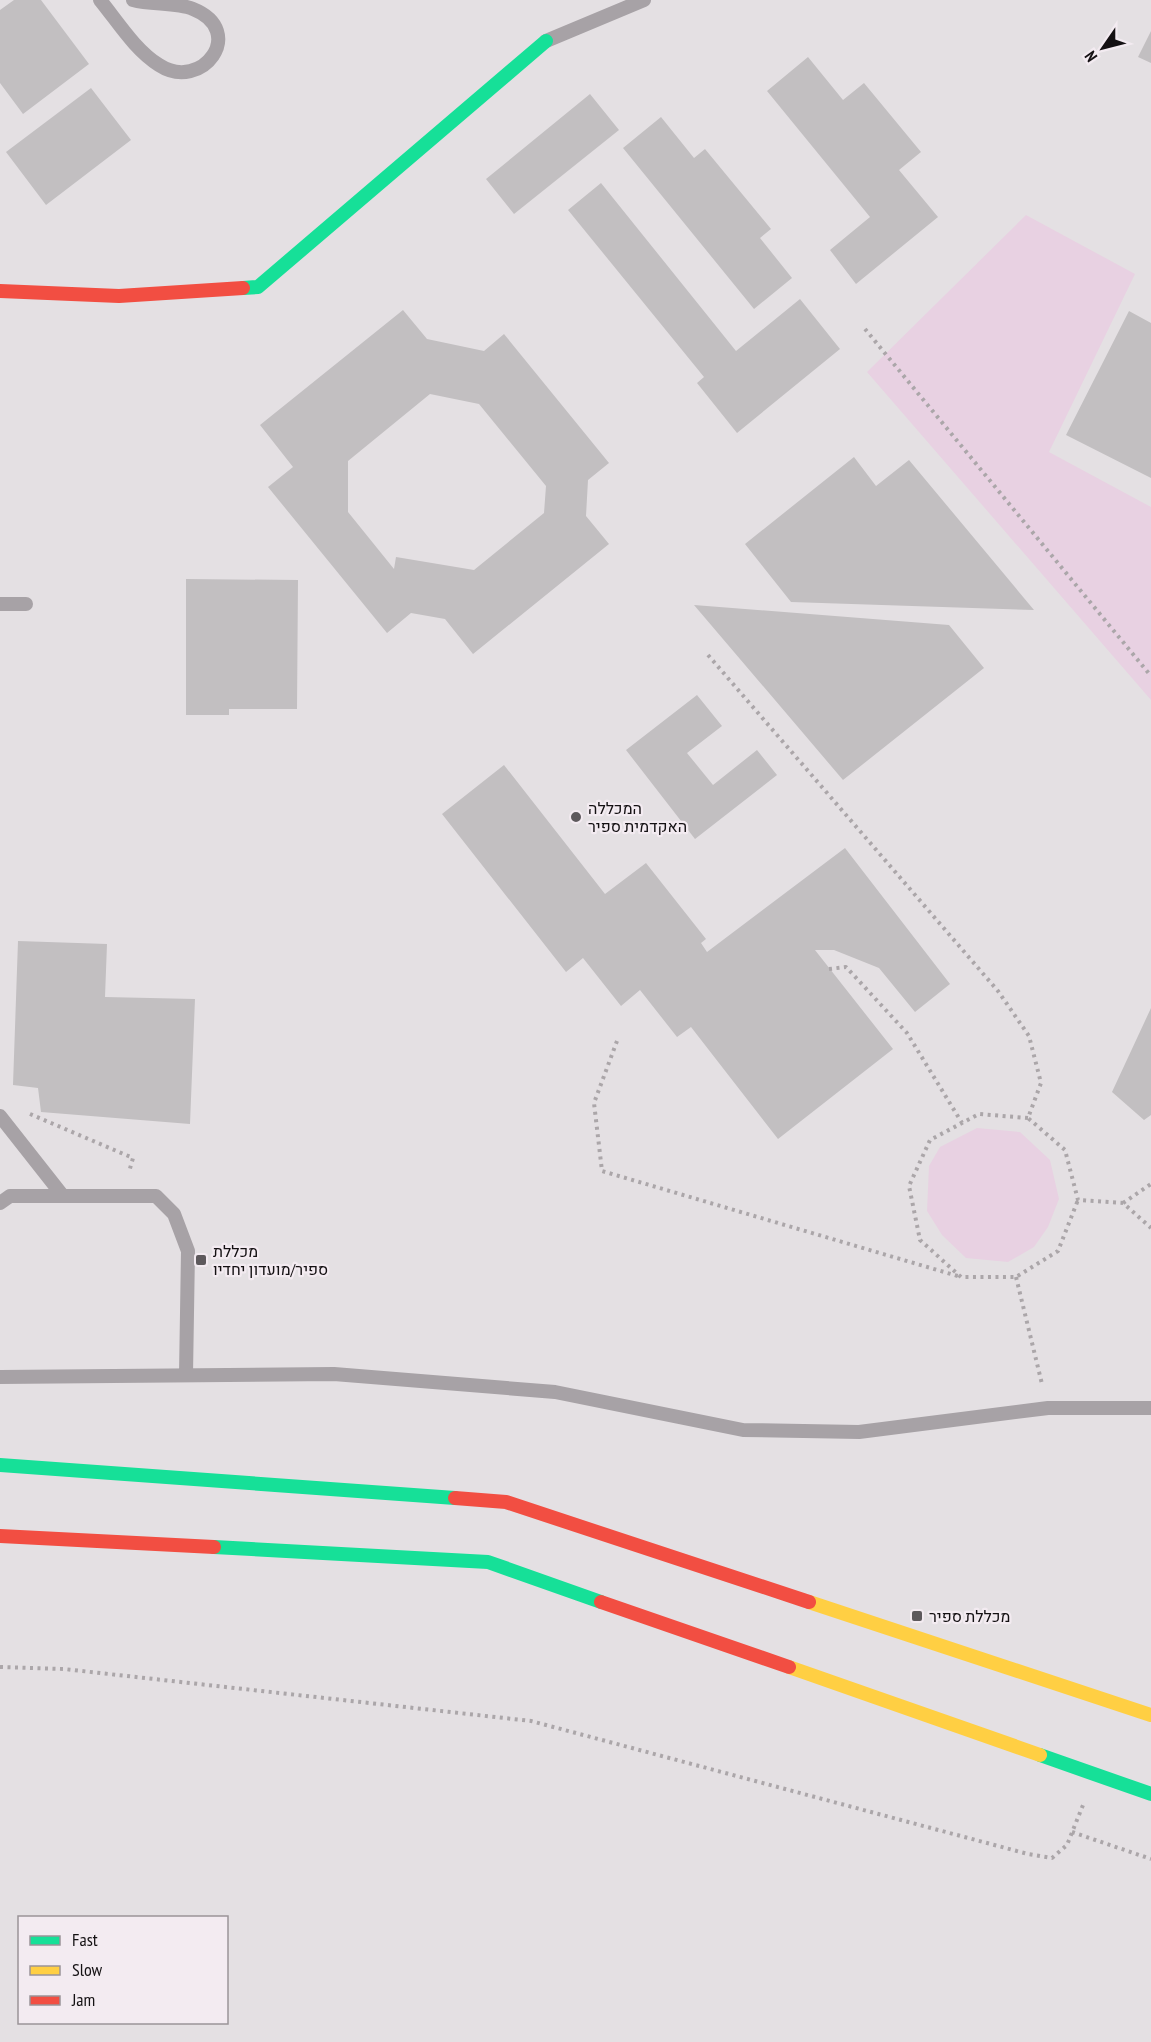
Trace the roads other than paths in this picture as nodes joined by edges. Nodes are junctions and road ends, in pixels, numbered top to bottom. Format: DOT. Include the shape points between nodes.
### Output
graph roads {
  1 [pos="100,0"];
  2 [pos="133,0"];
  3 [pos="645,0"];
  4 [pos="546,41"];
  5 [pos="0,291"];
  6 [pos="0,604"];
  7 [pos="26,604"];
  8 [pos="0,1116"];
  9 [pos="63,1196"];
  10 [pos="0,1203"];
  11 [pos="186,1375"];
  12 [pos="0,1377"];
  13 [pos="1151,1408"];
  14 [pos="0,1465"];
  15 [pos="0,1536"];
  16 [pos="1151,1715"];
  17 [pos="1151,1794"];
  1 -- 2 [label="lane" via="143,53 160,66 176,72 201,67 213,58 217,33 209,20 192,8"];
  3 -- 4 [label="lane"];
  4 -- 5 [label="main road" via="258,287 119,296"];
  6 -- 7 [label="lane"];
  8 -- 9 [label="lane"];
  9 -- 10 [label="lane" via="10,1196"];
  9 -- 11 [label="lane" via="156,1196 174,1214 188,1251"];
  11 -- 12 [label="lane"];
  11 -- 13 [label="lane" via="334,1374 555,1392 743,1430 859,1432 1048,1408"];
  14 -- 16 [label="main road" via="506,1502"];
  15 -- 17 [label="main road" via="488,1562"];
}
